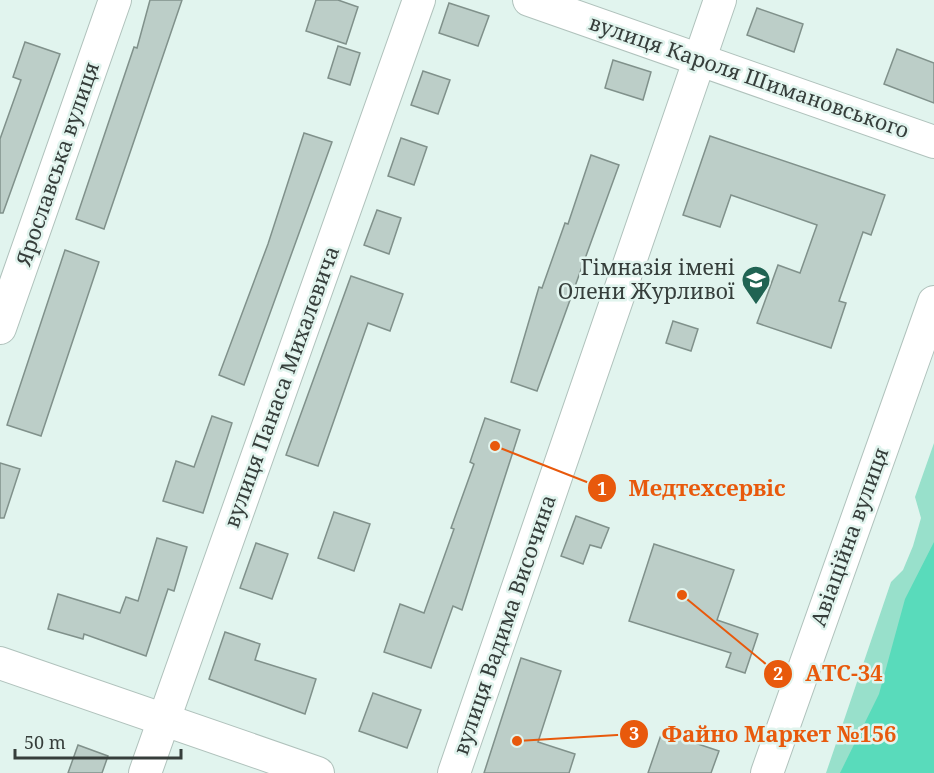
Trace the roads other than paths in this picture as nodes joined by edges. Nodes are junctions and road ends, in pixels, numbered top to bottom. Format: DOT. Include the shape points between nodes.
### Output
graph roads {
  1 [pos="115,0"];
  2 [pos="418,0"];
  3 [pos="529,0"];
  4 [pos="720,0"];
  5 [pos="699,60"];
  6 [pos="934,142"];
  7 [pos="934,302"];
  8 [pos="0,328"];
  9 [pos="0,663"];
  10 [pos="164,719"];
  11 [pos="145,773"];
  12 [pos="318,773"];
  13 [pos="454,773"];
  14 [pos="767,773"];
  1 -- 8 [label="street, Ярославська вулиця"];
  2 -- 10 [label="street, вулиця Панаса Михалевича"];
  3 -- 5 [label="street, вулиця Кароля Шимановського"];
  4 -- 5 [label="street, вулиця Вадима Височина"];
  5 -- 6 [label="street, вулиця Кароля Шимановського"];
  5 -- 13 [label="street, вулиця Вадима Височина"];
  7 -- 14 [label="street, Авіаційна вулиця"];
  9 -- 10 [label="street"];
  10 -- 11 [label="street, вулиця Панаса Михалевича"];
  10 -- 12 [label="street"];
}
